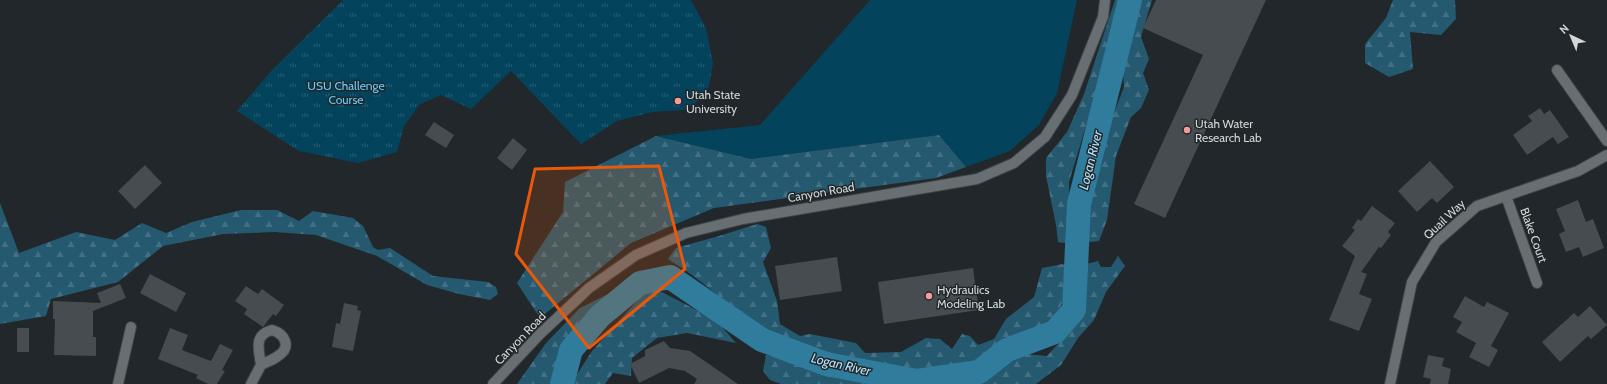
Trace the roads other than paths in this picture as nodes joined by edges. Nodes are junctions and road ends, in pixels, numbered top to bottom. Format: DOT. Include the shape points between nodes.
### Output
graph roads {
  1 [pos="1105,0"];
  2 [pos="1558,70"];
  3 [pos="1607,140"];
  4 [pos="1607,155"];
  5 [pos="1506,196"];
  6 [pos="1537,283"];
  7 [pos="131,327"];
  8 [pos="261,365"];
  9 [pos="118,384"];
  10 [pos="251,384"];
  11 [pos="493,384"];
  12 [pos="1390,384"];
  1 -- 11 [label="street, Canyon Road" via="1103,16 1072,95 1045,137 1014,163 977,179 743,219 686,233 636,255 589,288 540,334"];
  2 -- 3 [label="street"];
  4 -- 5 [label="street, Quail Way" via="1578,171"];
  5 -- 6 [label="street, Blake Court"];
  5 -- 12 [label="street, Quail Way" via="1478,206 1436,242 1427,254 1412,282"];
  7 -- 9 [label="street"];
  8 -- 10 [label="street"];
}
